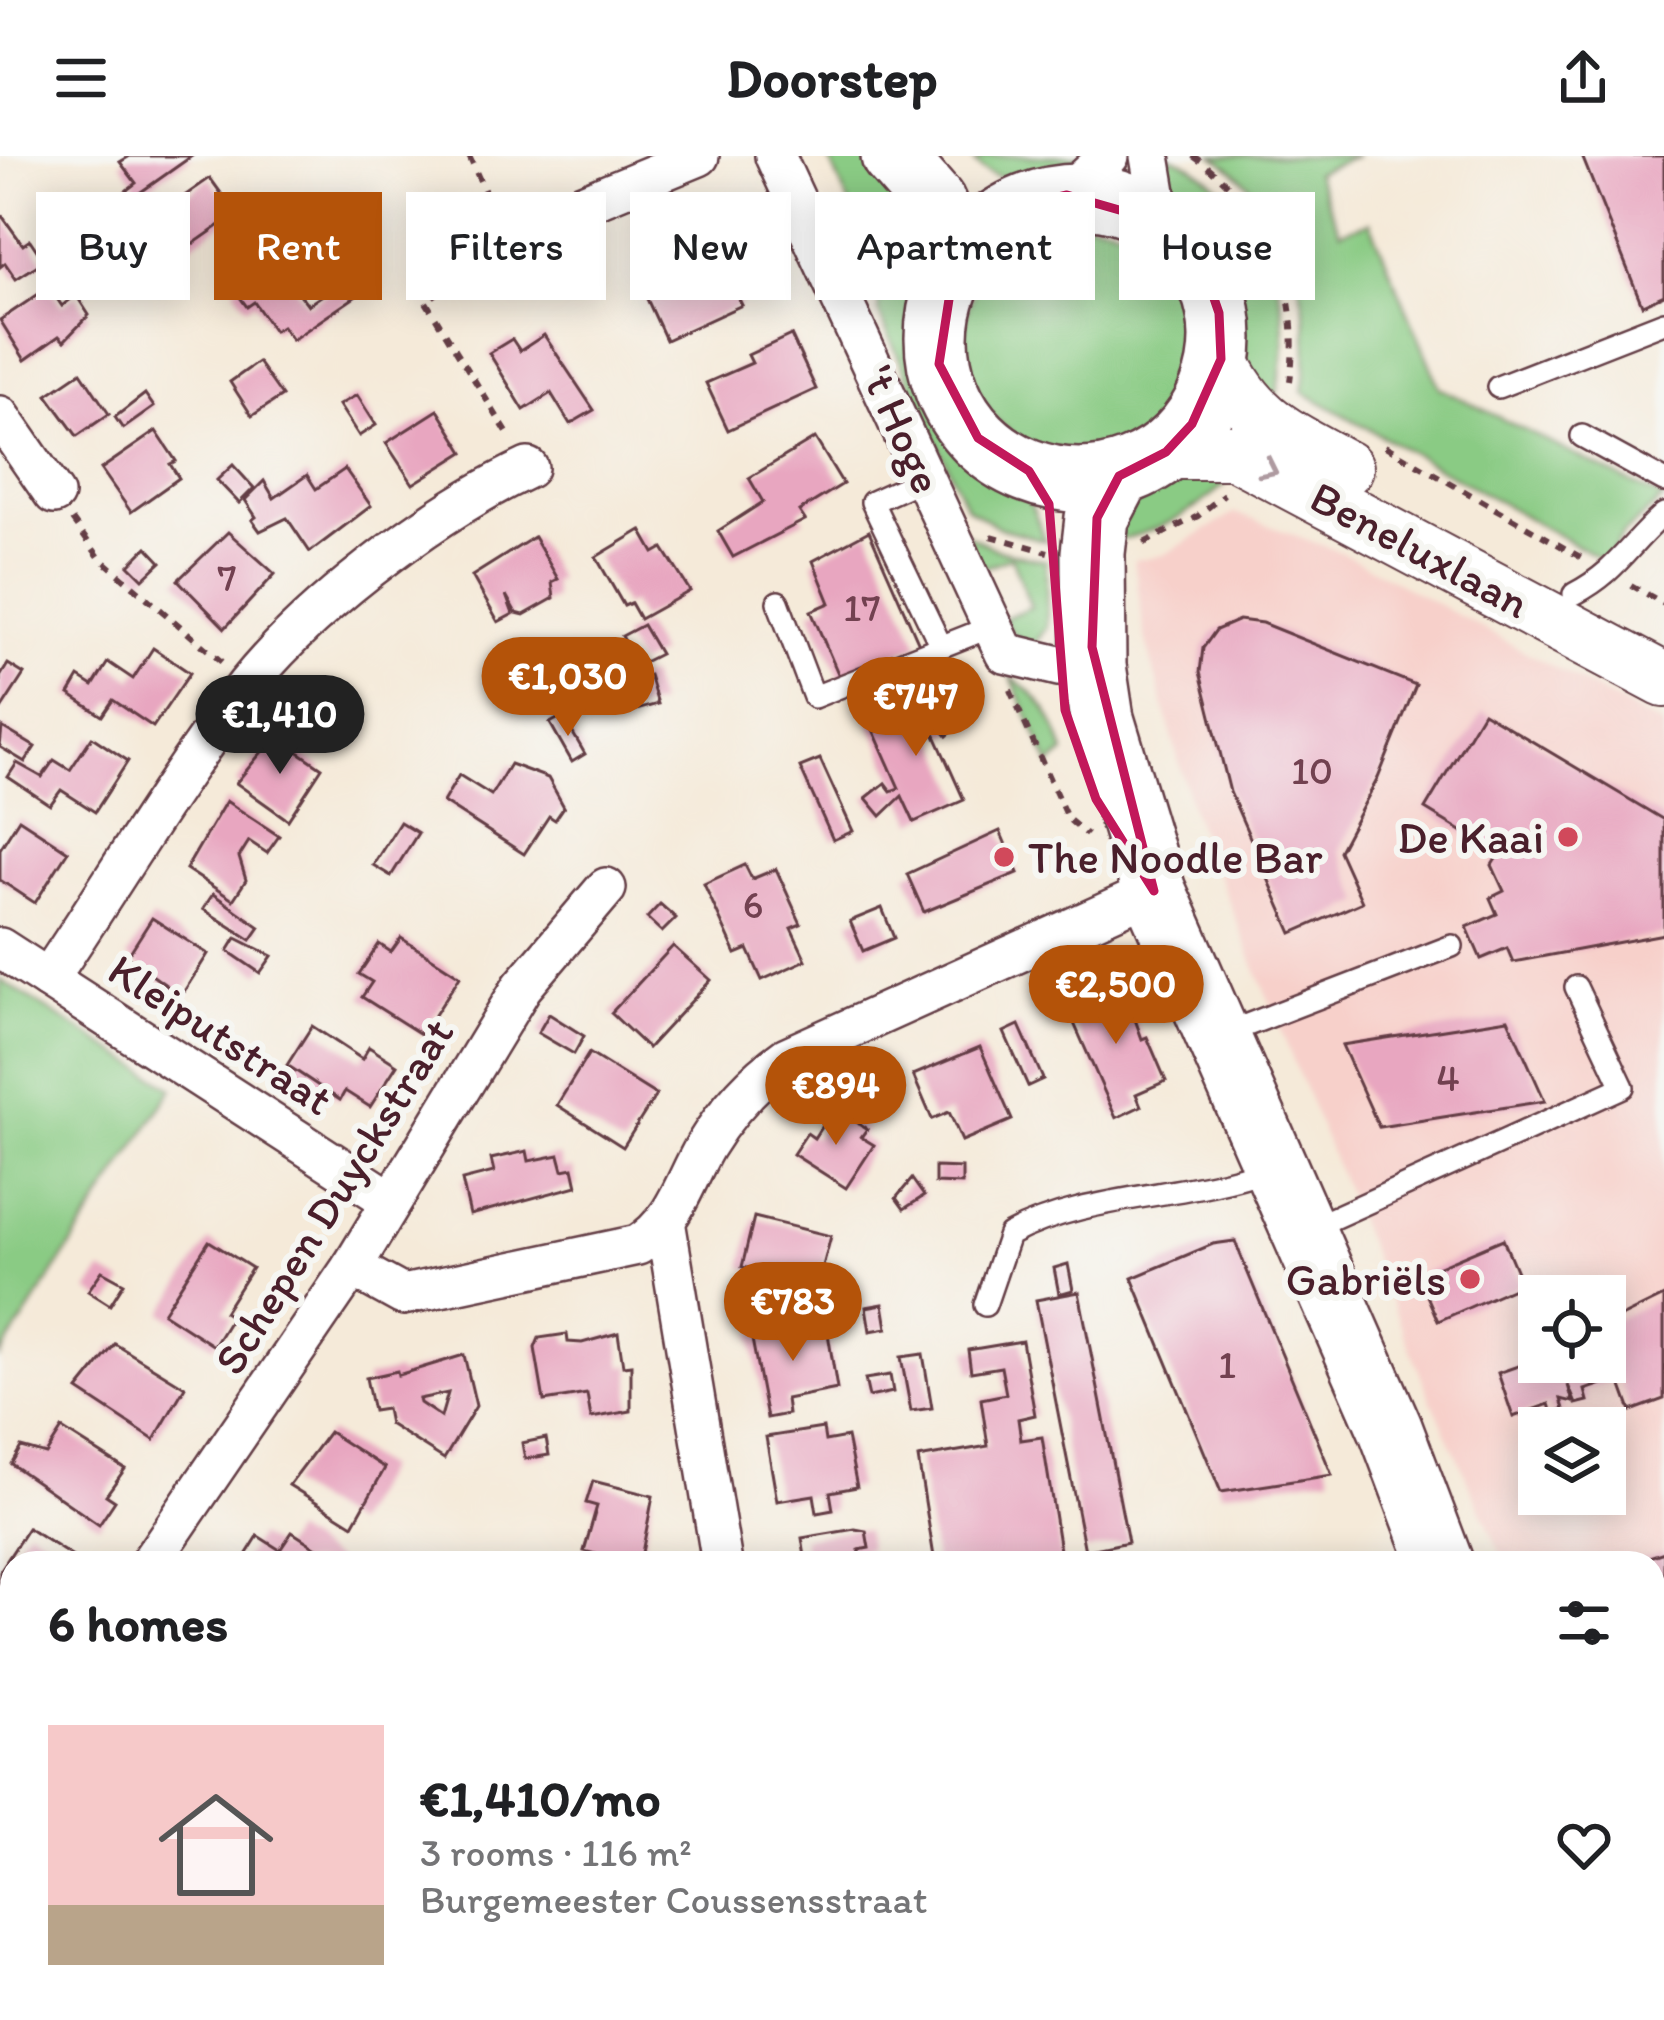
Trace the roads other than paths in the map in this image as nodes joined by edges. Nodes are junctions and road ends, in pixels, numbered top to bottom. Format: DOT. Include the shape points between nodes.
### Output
graph roads {
  1 [pos="699,156"];
  2 [pos="775,156"];
  3 [pos="893,156"];
  4 [pos="945,156"];
  5 [pos="1150,156"];
  6 [pos="1065,186"];
  7 [pos="924,192"];
  8 [pos="1156,192"];
  9 [pos="606,194"];
  10 [pos="1119,204"];
  11 [pos="945,300"];
  12 [pos="1215,300"];
  13 [pos="1664,322"];
  14 [pos="1221,358"];
  15 [pos="1498,387"];
  16 [pos="0,416"];
  17 [pos="1582,436"];
  18 [pos="1143,464"];
  19 [pos="529,468"];
  20 [pos="1029,471"];
  21 [pos="925,478"];
  22 [pos="1664,481"];
  23 [pos="54,494"];
  24 [pos="1664,514"];
  25 [pos="1592,583"];
  26 [pos="778,602"];
  27 [pos="1664,642"];
  28 [pos="941,646"];
  29 [pos="1037,653"];
  30 [pos="1664,680"];
  31 [pos="605,888"];
  32 [pos="1154,891"];
  33 [pos="1452,946"];
  34 [pos="0,949"];
  35 [pos="48,979"];
  36 [pos="1576,987"];
  37 [pos="1217,1036"];
  38 [pos="1274,1167"];
  39 [pos="390,1200"];
  40 [pos="667,1227"];
  41 [pos="1303,1232"];
  42 [pos="352,1267"];
  43 [pos="985,1305"];
  44 [pos="158,1551"];
  45 [pos="720,1551"];
  46 [pos="1436,1551"];
  1 -- 9 [label="street"];
  2 -- 21 [label="street, 't Hoge"];
  3 -- 7 [label="main road"];
  4 -- 6 [label="main road" via="968,178"];
  5 -- 8 [label="street"];
  6 -- 10 [label="main road"];
  11 -- 20 [label="main road" via="939,364 950,398 978,438"];
  12 -- 14 [label="main road"];
  13 -- 15 [label="lane"];
  14 -- 18 [label="main road" via="1192,424"];
  14 -- 25 [label="main road, Beneluxlaan" via="1245,405 1274,428"];
  16 -- 23 [label="street"];
  17 -- 22 [label="lane"];
  18 -- 20 [label="main road" via="1061,479"];
  18 -- 29 [label="main road, 't Hoge" via="1094,536"];
  18 -- 30 [label="main road, Beneluxlaan, one-way" via="1219,449 1255,462"];
  19 -- 35 [label="street" via="327,602 249,685"];
  20 -- 29 [label="main road, 't Hoge" via="1057,533"];
  21 -- 28 [label="lane" via="872,502"];
  21 -- 29 [label="street, 't Hoge"];
  24 -- 25 [label="lane"];
  25 -- 27 [label="main road, Beneluxlaan"];
  26 -- 28 [label="lane" via="814,697"];
  28 -- 29 [label="lane"];
  29 -- 32 [label="main road, 't Hoge" via="1102,719"];
  31 -- 39 [label="street, Schepen Duyckstraat" via="522,987"];
  32 -- 37 [label="main road, 't Hoge"];
  32 -- 40 [label="street" via="787,1057 757,1078 706,1144"];
  33 -- 37 [label="lane"];
  34 -- 35 [label="street, Kleiputstraat"];
  35 -- 39 [label="street, Kleiputstraat"];
  36 -- 41 [label="lane" via="1623,1088"];
  37 -- 38 [label="main road, 't Hoge"];
  38 -- 41 [label="main road, 't Hoge"];
  38 -- 43 [label="lane" via="1216,1187 1046,1216 1009,1235"];
  39 -- 42 [label="street, Schepen Duyckstraat"];
  40 -- 42 [label="street" via="638,1245 403,1295"];
  40 -- 45 [label="street"];
  41 -- 46 [label="main road, 't Hoge"];
  42 -- 44 [label="street, Schepen Duyckstraat"];
}
